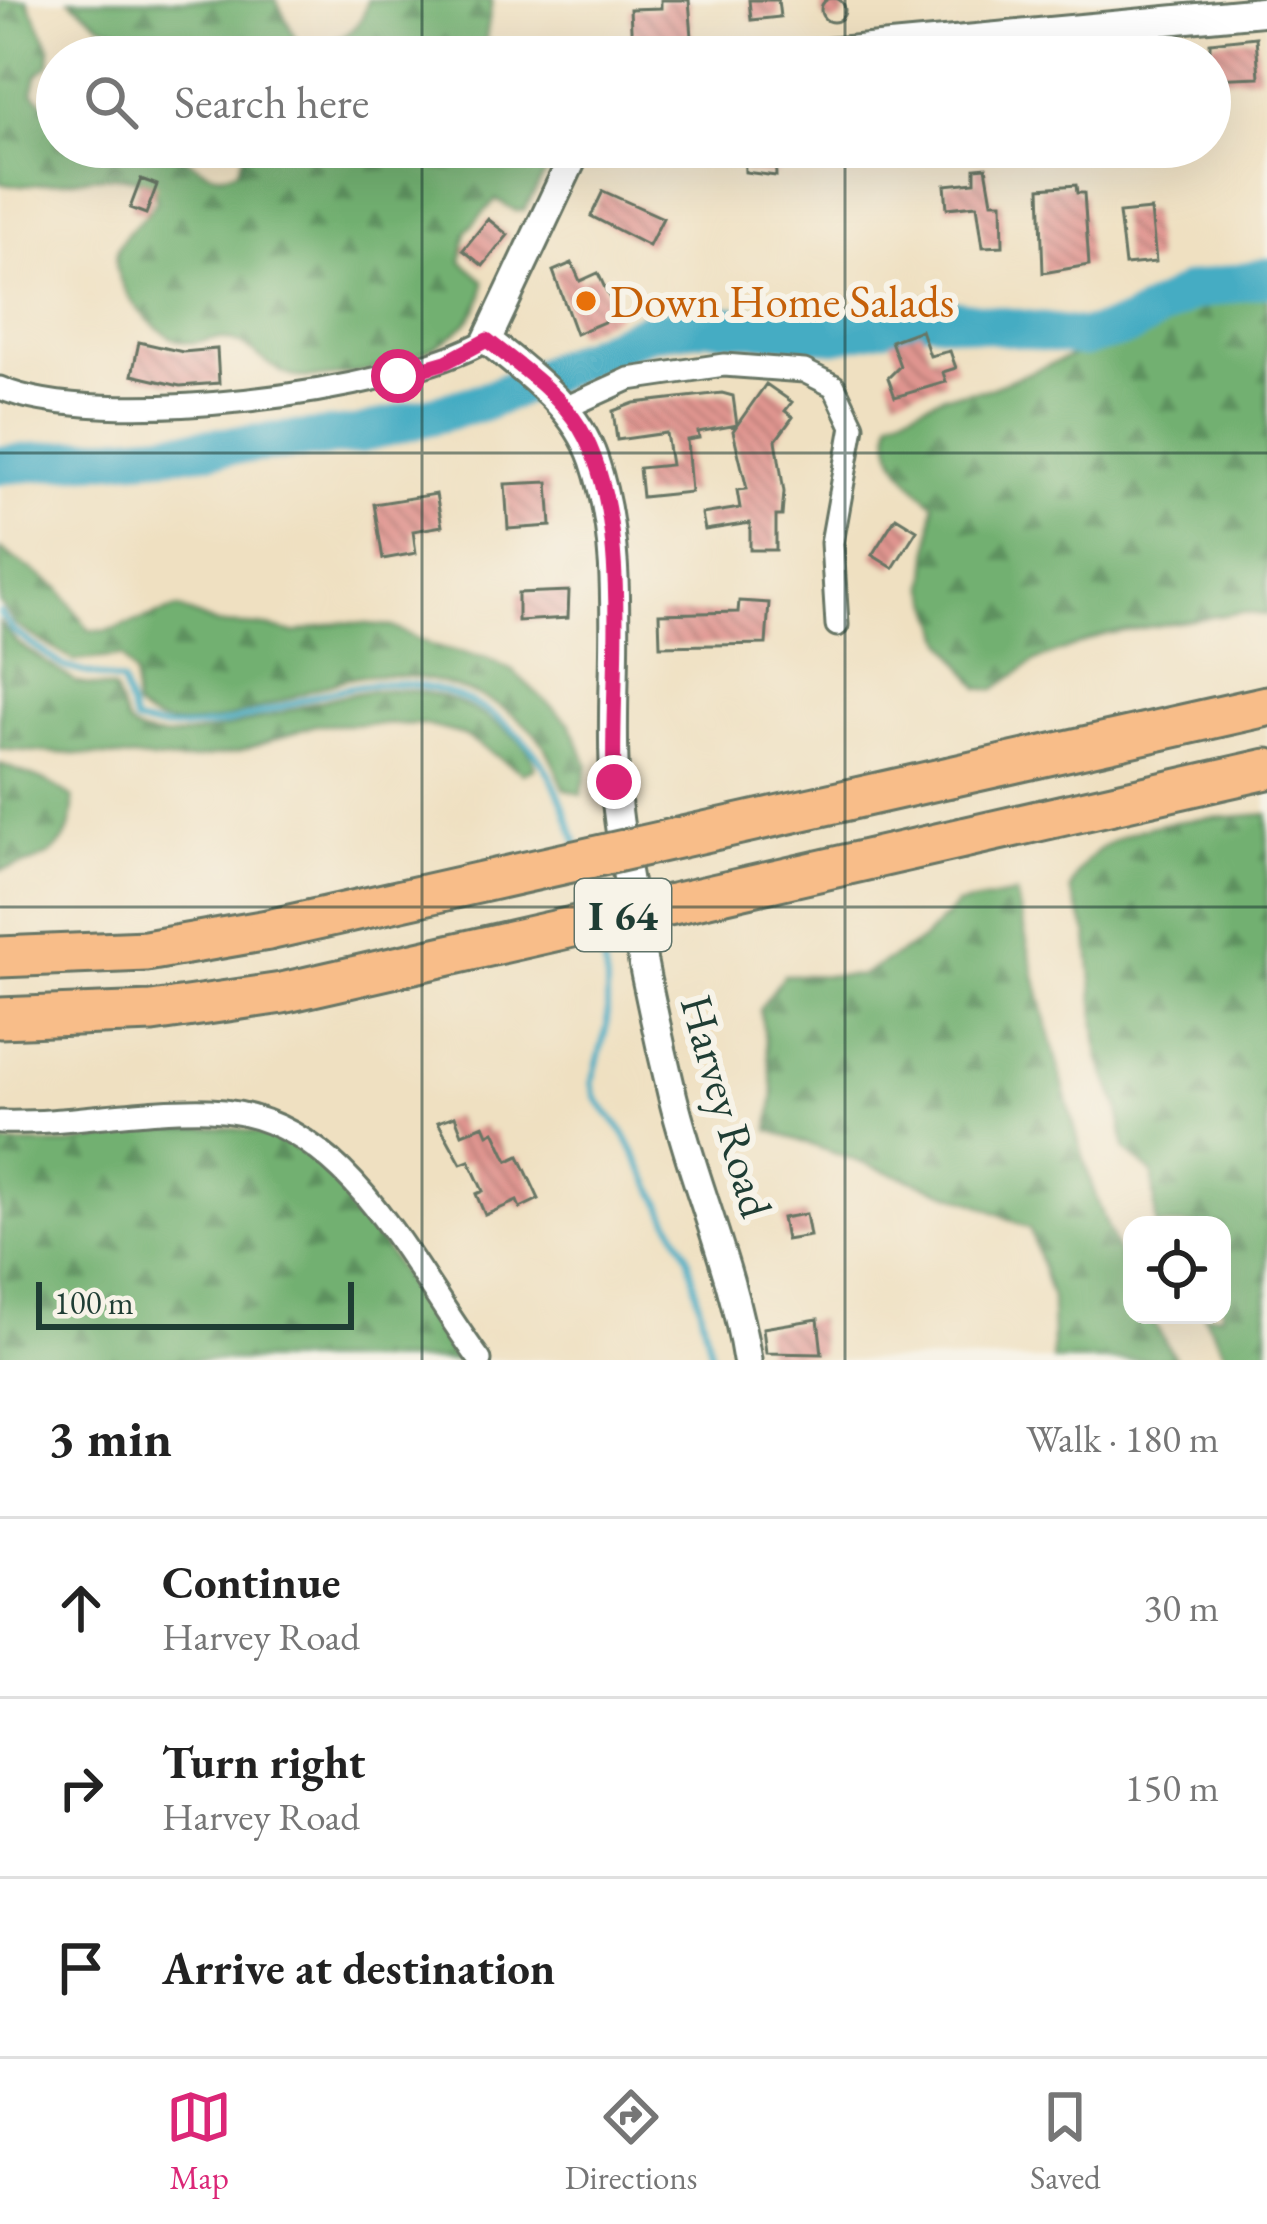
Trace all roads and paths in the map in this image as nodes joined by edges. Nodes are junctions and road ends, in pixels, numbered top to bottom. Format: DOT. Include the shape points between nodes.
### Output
graph roads {
  1 [pos="1267,11"];
  2 [pos="1001,36"];
  3 [pos="568,168"];
  4 [pos="487,340"];
  5 [pos="0,388"];
  6 [pos="559,402"];
  7 [pos="837,625"];
  8 [pos="1267,706"];
  9 [pos="1267,769"];
  10 [pos="0,957"];
  11 [pos="0,1018"];
  12 [pos="0,1122"];
  13 [pos="480,1360"];
  14 [pos="747,1360"];
  1 -- 2 [label="street"];
  3 -- 4 [label="street"];
  4 -- 5 [label="street" via="426,369 287,395 91,407"];
  4 -- 6 [label="street, Harvey Road"];
  6 -- 7 [label="street" via="629,380 724,365 788,368 834,386 853,426 832,543"];
  6 -- 14 [label="street, Harvey Road" via="593,455 608,526 614,782 642,952 673,1099 727,1262"];
  8 -- 10 [label="highway, I 64, bridge" via="268,930 146,951"];
  9 -- 11 [label="highway, I 64, bridge" via="282,993 152,1012"];
  12 -- 13 [label="street" via="209,1110 289,1127 352,1180"];
}
